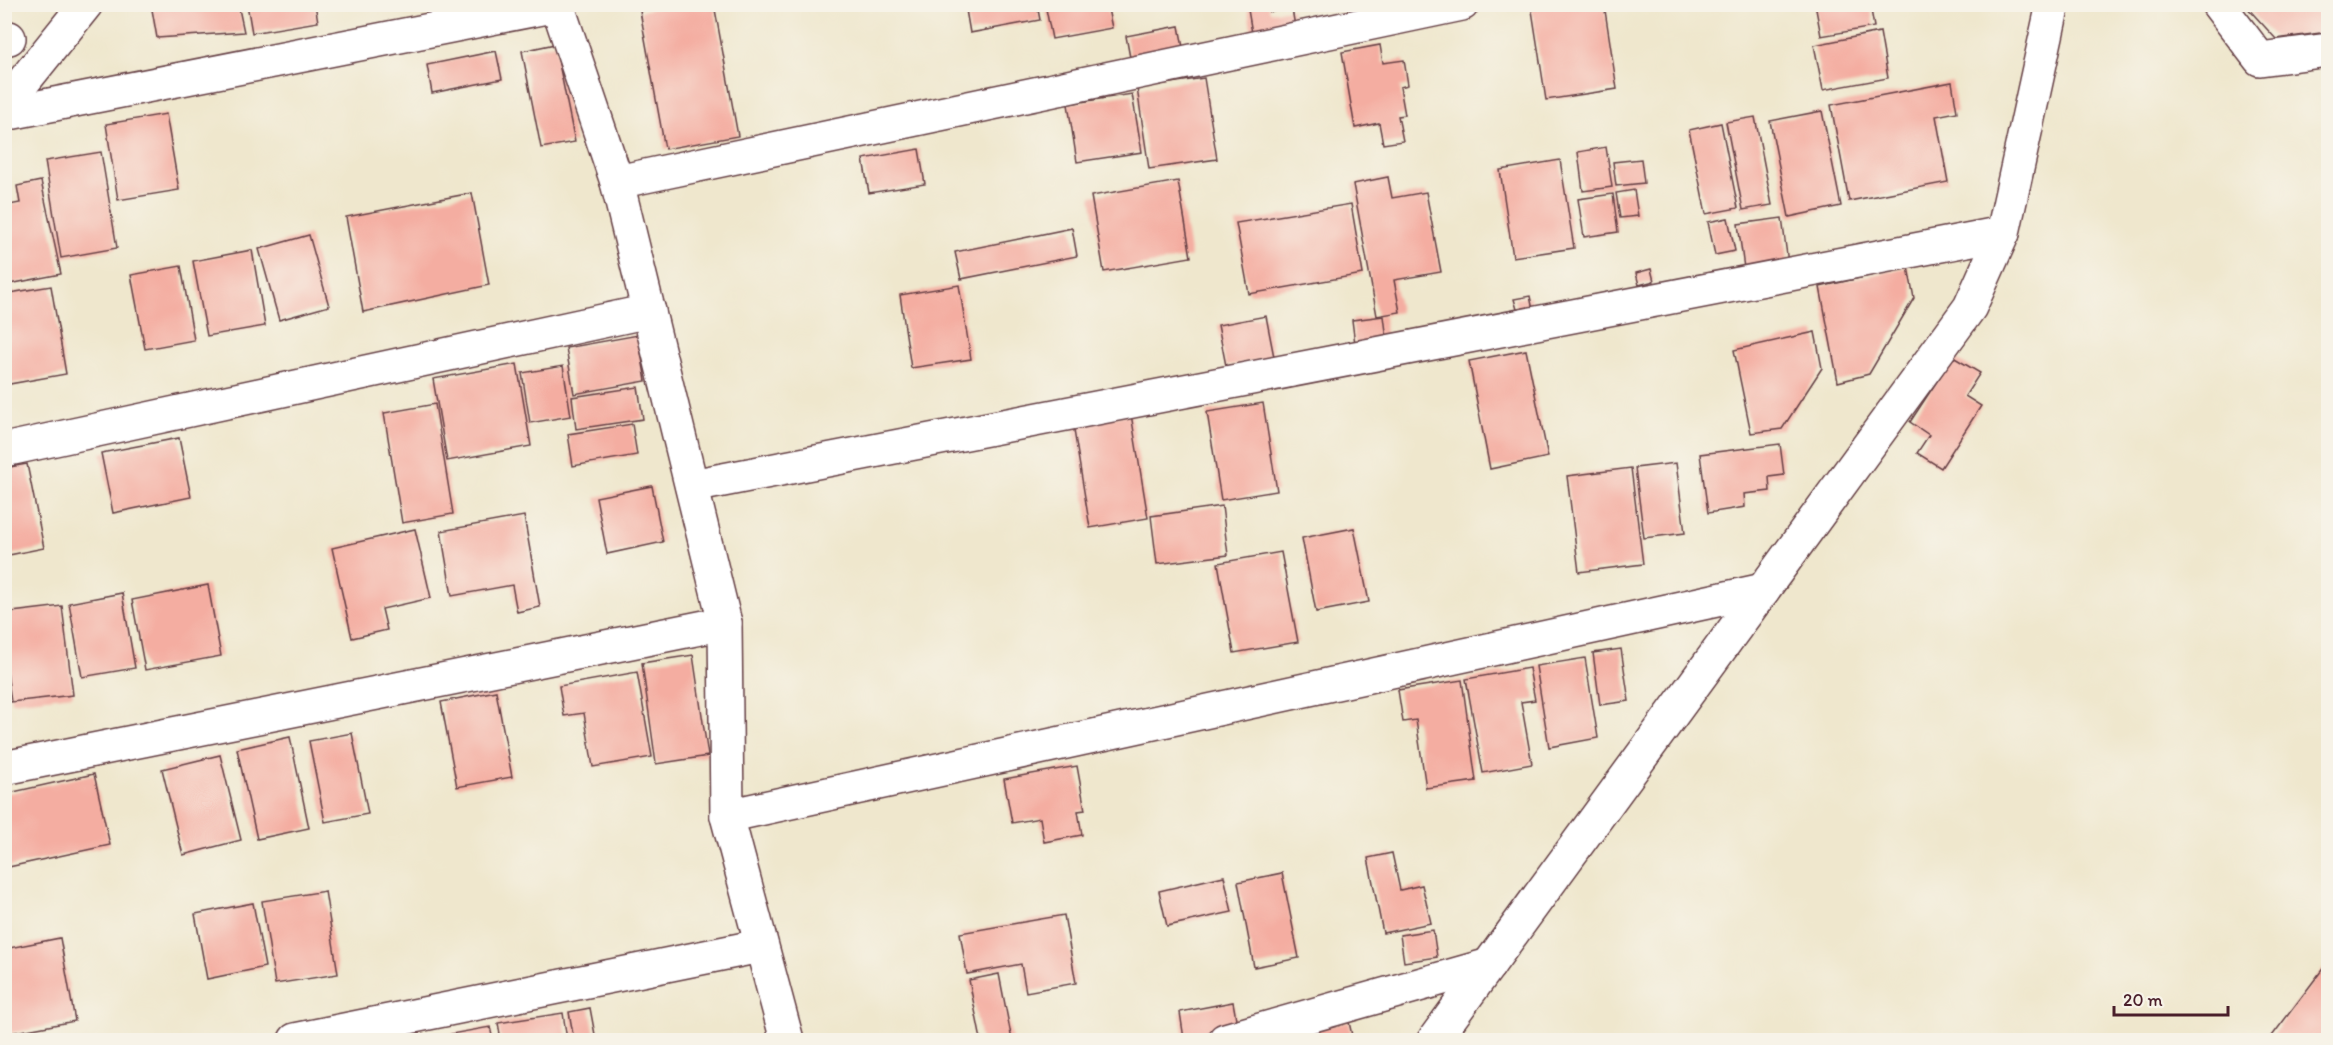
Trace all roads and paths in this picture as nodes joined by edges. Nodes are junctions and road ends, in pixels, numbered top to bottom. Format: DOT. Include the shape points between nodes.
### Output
graph roads {
  1 [pos="86,4"];
  2 [pos="1462,4"];
  3 [pos="2053,4"];
  4 [pos="2218,4"];
  5 [pos="557,5"];
  6 [pos="2328,50"];
  7 [pos="4,106"];
  8 [pos="4,114"];
  9 [pos="617,182"];
  10 [pos="2003,233"];
  11 [pos="649,311"];
  12 [pos="4,450"];
  13 [pos="692,486"];
  14 [pos="1763,590"];
  15 [pos="725,623"];
  16 [pos="4,768"];
  17 [pos="727,816"];
  18 [pos="760,946"];
  19 [pos="1489,965"];
  20 [pos="295,1041"];
  21 [pos="787,1041"];
  22 [pos="1225,1041"];
  23 [pos="1434,1041"];
  1 -- 7 [label="street"];
  2 -- 9 [label="street"];
  3 -- 10 [label="street"];
  4 -- 6 [label="street" via="2260,59"];
  5 -- 8 [label="street"];
  5 -- 9 [label="street"];
  9 -- 11 [label="street"];
  10 -- 13 [label="street"];
  10 -- 14 [label="street" via="1970,307"];
  11 -- 12 [label="street"];
  11 -- 13 [label="street"];
  13 -- 15 [label="street"];
  14 -- 17 [label="street"];
  14 -- 19 [label="street"];
  15 -- 16 [label="street"];
  15 -- 17 [label="street"];
  17 -- 18 [label="street"];
  18 -- 20 [label="street"];
  18 -- 21 [label="street"];
  19 -- 22 [label="street"];
  19 -- 23 [label="street"];
}
